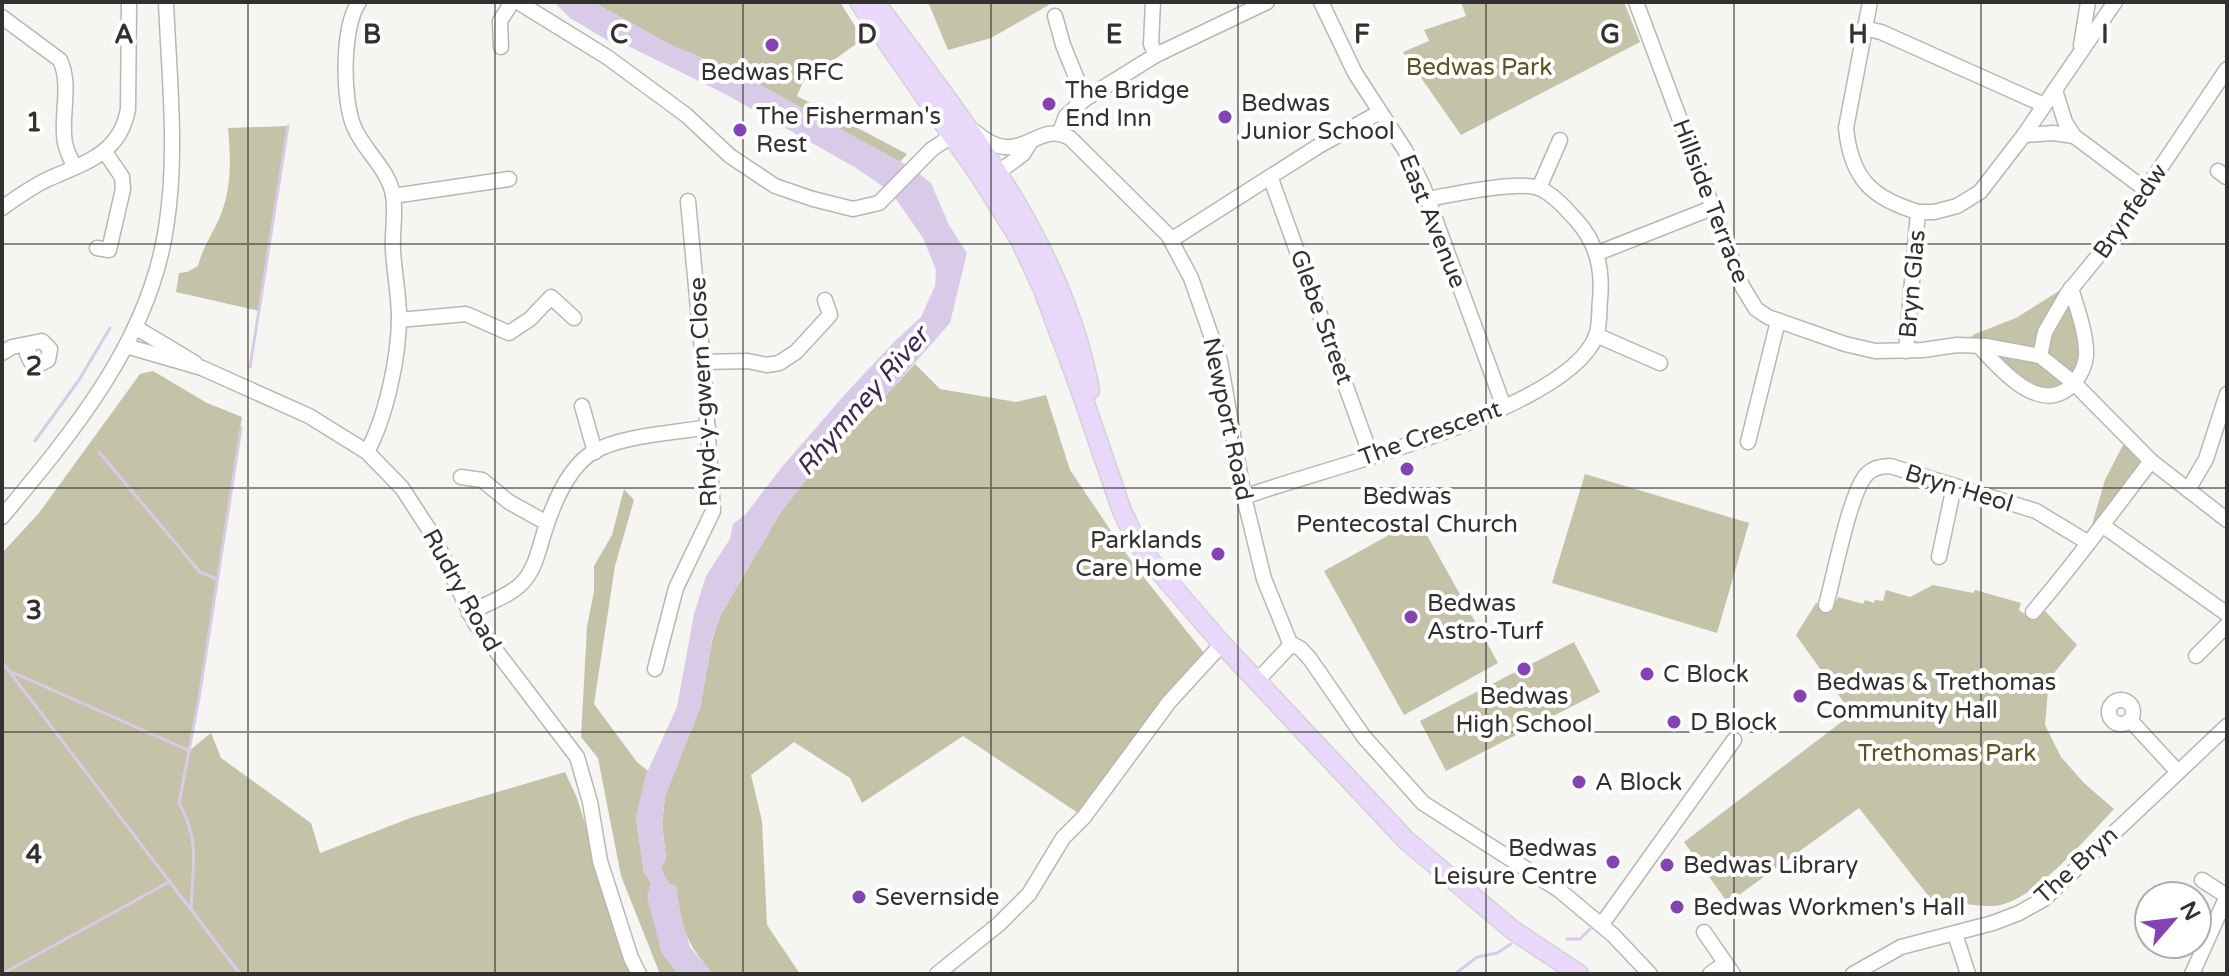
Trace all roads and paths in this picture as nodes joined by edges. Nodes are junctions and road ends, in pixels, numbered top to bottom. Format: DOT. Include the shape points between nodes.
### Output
graph roads {
  1 [pos="129,2"];
  2 [pos="166,2"];
  3 [pos="359,2"];
  4 [pos="512,2"];
  5 [pos="518,2"];
  6 [pos="859,2"];
  7 [pos="875,2"];
  8 [pos="1153,2"];
  9 [pos="1267,2"];
  10 [pos="1321,2"];
  11 [pos="1636,2"];
  12 [pos="1870,2"];
  13 [pos="2088,2"];
  14 [pos="2115,2"];
  15 [pos="1249,6"];
  16 [pos="1055,16"];
  17 [pos="2,17"];
  18 [pos="1864,28"];
  19 [pos="501,47"];
  20 [pos="2080,53"];
  21 [pos="1156,55"];
  22 [pos="2227,69"];
  23 [pos="2222,88"];
  24 [pos="2055,90"];
  25 [pos="1085,99"];
  26 [pos="2044,105"];
  27 [pos="1380,112"];
  28 [pos="962,120"];
  29 [pos="1060,132"];
  30 [pos="2024,135"];
  31 [pos="2074,136"];
  32 [pos="951,137"];
  33 [pos="1560,140"];
  34 [pos="1023,148"];
  35 [pos="105,152"];
  36 [pos="75,167"];
  37 [pos="988,173"];
  38 [pos="509,179"];
  39 [pos="1271,179"];
  40 [pos="1539,188"];
  41 [pos="2146,190"];
  42 [pos="1009,191"];
  43 [pos="393,196"];
  44 [pos="1428,199"];
  45 [pos="688,201"];
  46 [pos="2,208"];
  47 [pos="1712,208"];
  48 [pos="1918,212"];
  49 [pos="1171,240"];
  50 [pos="97,248"];
  51 [pos="1598,253"];
  52 [pos="2071,288"];
  53 [pos="825,300"];
  54 [pos="846,313"];
  55 [pos="830,315"];
  56 [pos="574,318"];
  57 [pos="399,320"];
  58 [pos="1778,321"];
  59 [pos="135,327"];
  60 [pos="1596,335"];
  61 [pos="30,345"];
  62 [pos="126,346"];
  63 [pos="1979,346"];
  64 [pos="1906,351"];
  65 [pos="2,353"];
  66 [pos="2040,356"];
  67 [pos="703,362"];
  68 [pos="1660,363"];
  69 [pos="202,368"];
  70 [pos="2074,383"];
  71 [pos="2227,394"];
  72 [pos="1504,407"];
  73 [pos="601,414"];
  74 [pos="708,427"];
  75 [pos="1748,442"];
  76 [pos="1101,448"];
  77 [pos="367,452"];
  78 [pos="595,452"];
  79 [pos="1371,456"];
  80 [pos="2151,461"];
  81 [pos="461,477"];
  82 [pos="1954,486"];
  83 [pos="2188,490"];
  84 [pos="1244,497"];
  85 [pos="2,517"];
  86 [pos="2227,520"];
  87 [pos="547,523"];
  88 [pos="2102,525"];
  89 [pos="2087,542"];
  90 [pos="1939,557"];
  91 [pos="1826,605"];
  92 [pos="2033,612"];
  93 [pos="469,613"];
  94 [pos="2227,614"];
  95 [pos="2227,625"];
  96 [pos="1290,643"];
  97 [pos="1222,644"];
  98 [pos="2196,656"];
  99 [pos="655,669"];
  100 [pos="1257,681"];
  101 [pos="2130,720"];
  102 [pos="2227,726"];
  103 [pos="1734,740"];
  104 [pos="2177,771"];
  105 [pos="2227,896"];
  106 [pos="1602,924"];
  107 [pos="1704,932"];
  108 [pos="1955,934"];
  109 [pos="1729,968"];
  110 [pos="639,974"];
  111 [pos="937,974"];
  112 [pos="1579,974"];
  113 [pos="1650,974"];
  114 [pos="1710,974"];
  115 [pos="1853,974"];
  116 [pos="1968,974"];
  117 [pos="2192,974"];
  1 -- 35 [label="street" via="125,126"];
  2 -- 59 [label="street" via="169,203 159,260"];
  3 -- 43 [label="street" via="347,37 349,104 354,127"];
  4 -- 19 [label="street" via="500,21"];
  5 -- 32 [label="street" via="607,57 775,186 853,209 871,207"];
  6 -- 32 [label="main road"];
  7 -- 28 [label="main road"];
  8 -- 21 [label="street" via="1151,44"];
  9 -- 15 [label="street"];
  10 -- 27 [label="street, East Avenue"];
  11 -- 47 [label="street, Hillside Terrace"];
  12 -- 18 [label="street"];
  13 -- 20 [label="street, Bryn Glas"];
  14 -- 20 [label="street, Bryn Glas"];
  15 -- 21 [label="street"];
  16 -- 25 [label="street"];
  17 -- 36 [label="street" via="64,68 65,145"];
  18 -- 26 [label="street"];
  18 -- 48 [label="street" via="1846,128 1848,149 1871,191"];
  20 -- 24 [label="street, Bryn Glas"];
  21 -- 25 [label="street"];
  22 -- 23 [label="street, Brynfedw"];
  23 -- 41 [label="street, Brynfedw"];
  24 -- 26 [label="street, Bryn Glas"];
  24 -- 31 [label="street"];
  25 -- 29 [label="street" via="1066,116"];
  26 -- 30 [label="street, Bryn Glas"];
  27 -- 39 [label="street"];
  27 -- 44 [label="street, East Avenue"];
  28 -- 32 [label="street"];
  28 -- 34 [label="street" via="990,143"];
  28 -- 37 [label="main road"];
  29 -- 34 [label="street" via="1047,133"];
  29 -- 49 [label="street, Newport Road"];
  30 -- 31 [label="street"];
  30 -- 48 [label="street, Bryn Glas" via="1980,192 1957,206"];
  31 -- 41 [label="street"];
  32 -- 37 [label="main road"];
  33 -- 40 [label="street"];
  34 -- 37 [label="street"];
  34 -- 42 [label="street"];
  35 -- 36 [label="street"];
  35 -- 50 [label="street" via="122,177 123,189 109,250"];
  36 -- 46 [label="street"];
  37 -- 42 [label="main road"];
  37 -- 76 [label="main road" via="1031,260"];
  38 -- 43 [label="street"];
  39 -- 49 [label="street"];
  39 -- 79 [label="street, Glebe Street"];
  40 -- 44 [label="street" via="1515,186"];
  40 -- 51 [label="street" via="1565,207"];
  41 -- 52 [label="street, Brynfedw"];
  42 -- 76 [label="main road" via="1071,321"];
  43 -- 57 [label="street"];
  44 -- 72 [label="street, East Avenue"];
  45 -- 67 [label="street, Rhyd-y-gwern Close"];
  47 -- 51 [label="street"];
  47 -- 58 [label="street, Hillside Terrace" via="1742,286 1756,309"];
  48 -- 64 [label="street, Bryn Glas"];
  49 -- 84 [label="street, Newport Road" via="1191,278 1220,361"];
  51 -- 60 [label="street"];
  52 -- 66 [label="street, Brynfedw" via="2045,332"];
  52 -- 70 [label="street" via="2086,356"];
  53 -- 55 [label="street"];
  54 -- 55 [label="street"];
  55 -- 67 [label="street" via="779,363"];
  56 -- 57 [label="street" via="551,297 509,333 466,314"];
  57 -- 77 [label="street" via="385,413"];
  58 -- 64 [label="street, Hillside Terrace" via="1845,344"];
  58 -- 75 [label="street"];
  59 -- 62 [label="street"];
  59 -- 69 [label="street"];
  60 -- 68 [label="street"];
  60 -- 72 [label="street, The Crescent" via="1571,367"];
  61 -- 65 [label="street"];
  62 -- 69 [label="street"];
  62 -- 85 [label="street" via="49,461"];
  63 -- 64 [label="street"];
  63 -- 66 [label="street"];
  63 -- 70 [label="street" via="2026,390 2051,394"];
  66 -- 70 [label="street"];
  67 -- 74 [label="street, Rhyd-y-gwern Close"];
  69 -- 77 [label="street, Rudry Road" via="309,416"];
  70 -- 80 [label="street"];
  71 -- 83 [label="street" via="2206,459"];
  72 -- 79 [label="street, The Crescent" via="1429,439"];
  73 -- 78 [label="street" via="584,412"];
  74 -- 78 [label="street" via="630,440"];
  74 -- 99 [label="street, Rhyd-y-gwern Close" via="713,511 676,588"];
  76 -- 97 [label="main road" via="1136,540"];
  77 -- 93 [label="street, Rudry Road" via="423,518"];
  78 -- 87 [label="street" via="565,482"];
  79 -- 84 [label="street, The Crescent"];
  80 -- 83 [label="street"];
  80 -- 88 [label="street"];
  81 -- 87 [label="street" via="482,480"];
  82 -- 89 [label="street, Bryn Heol" via="2036,511"];
  82 -- 90 [label="street"];
  82 -- 91 [label="street, Bryn Heol" via="1890,466 1865,475"];
  83 -- 86 [label="street"];
  84 -- 96 [label="street, Newport Road" via="1268,592"];
  87 -- 93 [label="street" via="536,561 522,583"];
  88 -- 89 [label="street"];
  88 -- 94 [label="street"];
  89 -- 92 [label="street"];
  93 -- 110 [label="street, Rudry Road" via="577,757 600,861"];
  95 -- 98 [label="street"];
  96 -- 100 [label="street"];
  96 -- 106 [label="street, Newport Road" via="1310,659 1364,737 1423,803 1559,890"];
  97 -- 100 [label="main road"];
  97 -- 111 [label="street" via="1063,838 1029,894"];
  100 -- 112 [label="main road" via="1407,841 1514,931"];
  101 -- 104 [label="street"];
  102 -- 104 [label="street, The Bryn"];
  103 -- 106 [label="street"];
  104 -- 108 [label="street, The Bryn" via="2044,899"];
  105 -- 117 [label="street"];
  106 -- 113 [label="street, Newport Road"];
  107 -- 109 [label="street"];
  108 -- 115 [label="street, The Bryn" via="1901,947"];
  108 -- 116 [label="street"];
  109 -- 114 [label="street"];
}
